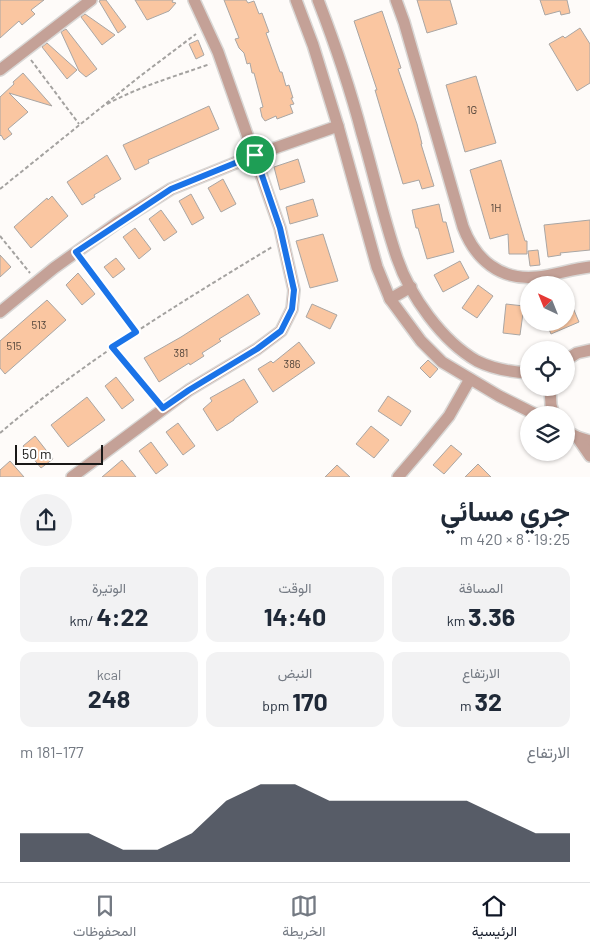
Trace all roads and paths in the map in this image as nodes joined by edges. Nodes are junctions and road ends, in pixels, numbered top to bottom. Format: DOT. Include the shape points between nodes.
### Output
graph roads {
  1 [pos="91,0"];
  2 [pos="194,0"];
  3 [pos="296,0"];
  4 [pos="318,0"];
  5 [pos="396,0"];
  6 [pos="206,26"];
  7 [pos="24,51"];
  8 [pos="221,60"];
  9 [pos="0,70"];
  10 [pos="103,106"];
  11 [pos="79,124"];
  12 [pos="338,126"];
  13 [pos="255,155"];
  14 [pos="0,189"];
  15 [pos="0,236"];
  16 [pos="283,241"];
  17 [pos="76,252"];
  18 [pos="590,267"];
  19 [pos="37,282"];
  20 [pos="411,286"];
  21 [pos="390,298"];
  22 [pos="0,312"];
  23 [pos="136,332"];
  24 [pos="112,347"];
  25 [pos="590,350"];
  26 [pos="575,354"];
  27 [pos="520,372"];
  28 [pos="470,379"];
  29 [pos="520,406"];
  30 [pos="163,408"];
  31 [pos="0,433"];
  32 [pos="577,437"];
  33 [pos="590,441"];
  34 [pos="590,456"];
  35 [pos="72,477"];
  36 [pos="398,477"];
  1 -- 7 [label="street"];
  2 -- 6 [label="street"];
  3 -- 12 [label="street"];
  4 -- 20 [label="street" via="358,120 397,260"];
  5 -- 18 [label="street" via="463,227 478,255 490,266 520,277"];
  6 -- 8 [label="street"];
  6 -- 10 [label="path"];
  7 -- 9 [label="street"];
  7 -- 11 [label="path"];
  8 -- 10 [label="path" via="157,81"];
  8 -- 13 [label="street"];
  10 -- 11 [label="path"];
  11 -- 14 [label="path"];
  12 -- 13 [label="street"];
  12 -- 21 [label="street" via="377,267"];
  13 -- 16 [label="street"];
  13 -- 17 [label="street" via="171,189"];
  15 -- 19 [label="path"];
  16 -- 23 [label="path"];
  16 -- 30 [label="street" via="294,290 292,309 281,331"];
  17 -- 19 [label="street"];
  17 -- 23 [label="path"];
  19 -- 22 [label="street"];
  20 -- 21 [label="street"];
  20 -- 27 [label="street" via="421,306 456,346 478,361"];
  21 -- 28 [label="street" via="428,348 442,362"];
  23 -- 24 [label="path"];
  24 -- 30 [label="path"];
  24 -- 31 [label="path"];
  25 -- 26 [label="street"];
  28 -- 29 [label="street"];
  28 -- 36 [label="street" via="449,416"];
  30 -- 35 [label="street"];
  32 -- 33 [label="street"];
  32 -- 34 [label="street"];
}
